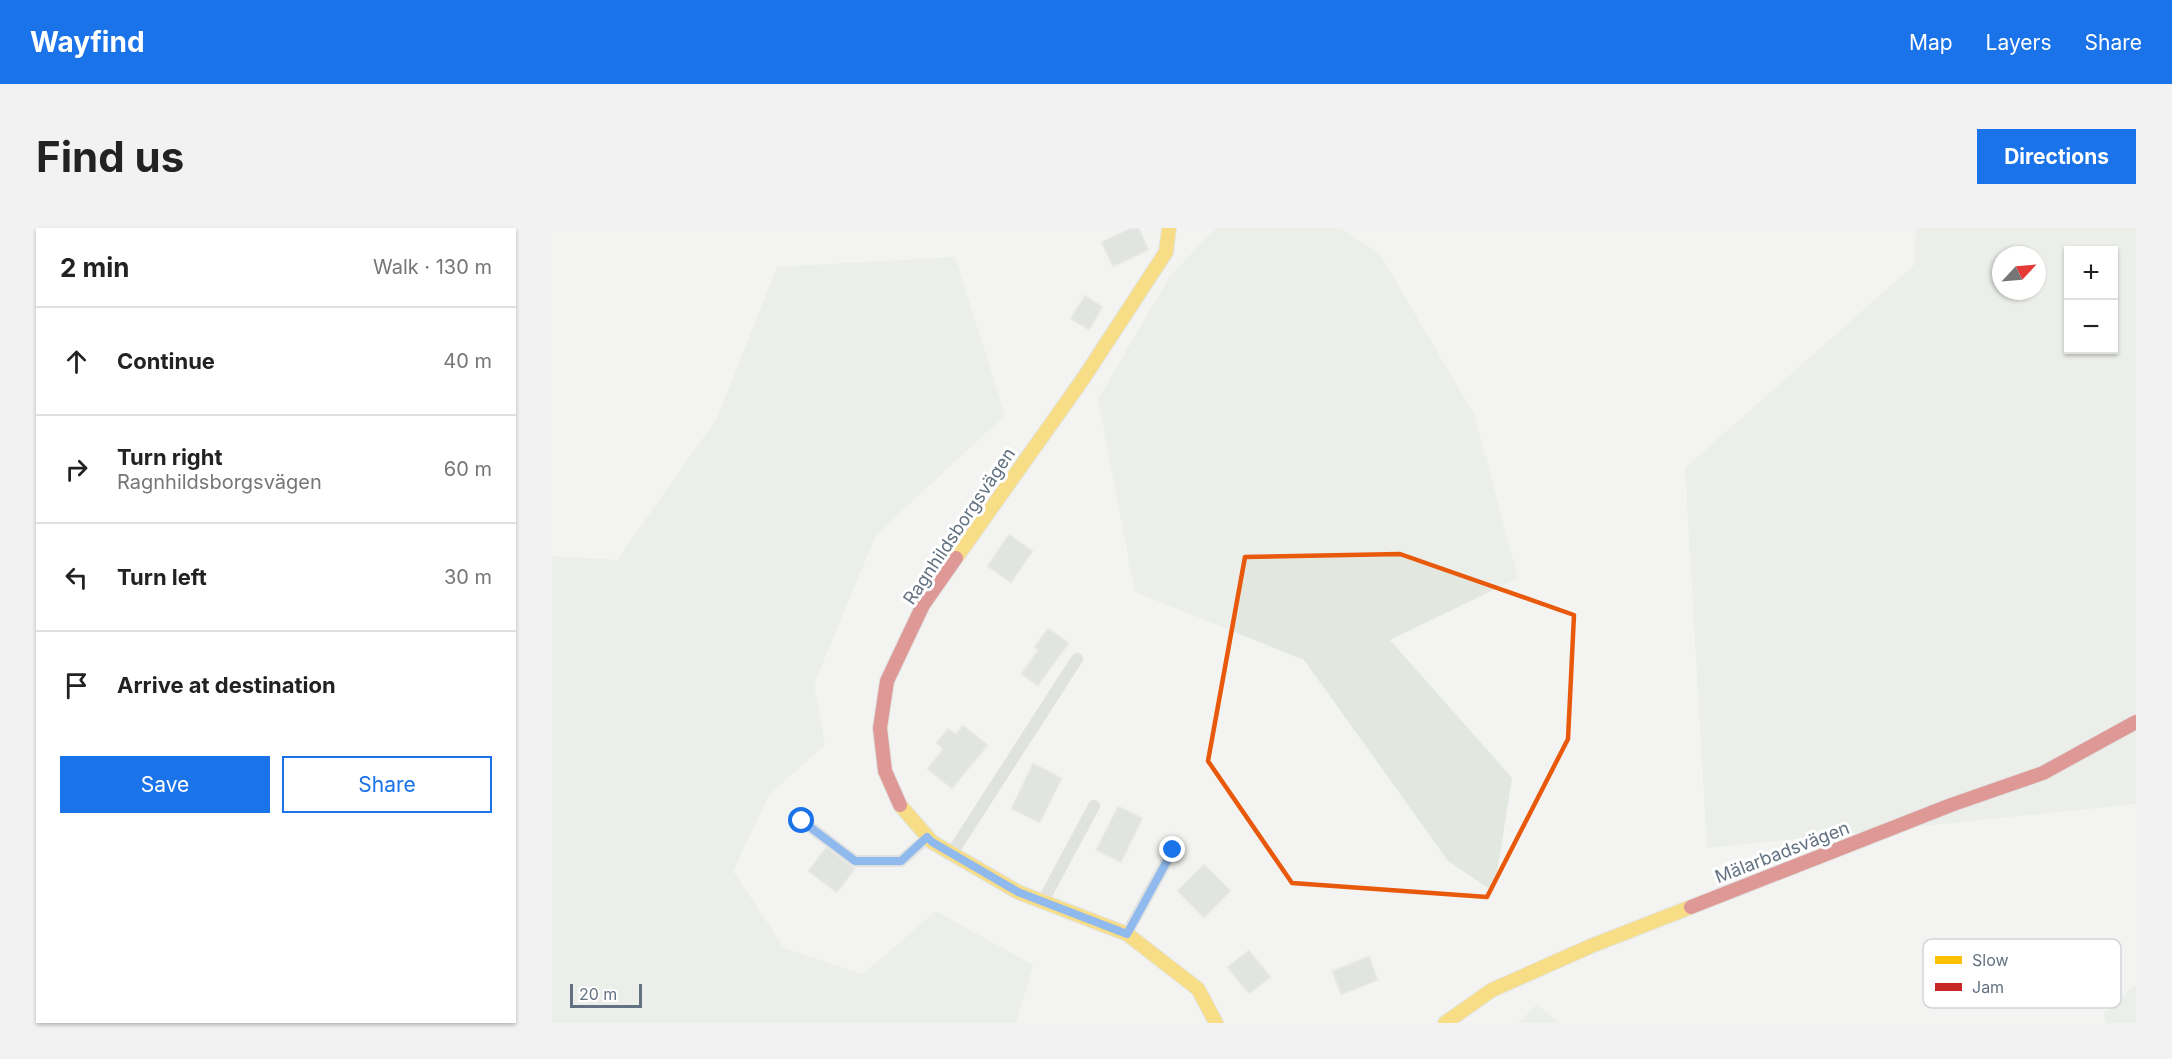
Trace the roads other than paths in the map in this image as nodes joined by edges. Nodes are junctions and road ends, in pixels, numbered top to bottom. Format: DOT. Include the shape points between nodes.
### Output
graph roads {
  1 [pos="1169,228"];
  2 [pos="1077,659"];
  3 [pos="2136,722"];
  4 [pos="1094,806"];
  5 [pos="802,821"];
  6 [pos="927,837"];
  7 [pos="1173,850"];
  8 [pos="952,854"];
  9 [pos="1043,903"];
  10 [pos="1127,934"];
  11 [pos="1216,1023"];
  12 [pos="1445,1023"];
  1 -- 6 [label="street, Ragnhildsborgsvägen" via="1166,252 1083,379 923,605 887,681 880,728 885,771 902,809"];
  2 -- 8 [label="lane"];
  3 -- 12 [label="street, Mälarbadsvägen" via="2043,773 1951,805 1591,946 1492,990"];
  4 -- 9 [label="lane"];
  5 -- 6 [label="lane" via="855,861 901,861"];
  6 -- 8 [label="street, Ragnhildsborgsvägen"];
  7 -- 10 [label="lane"];
  8 -- 9 [label="street, Ragnhildsborgsvägen"];
  9 -- 10 [label="street, Ragnhildsborgsvägen"];
  10 -- 11 [label="street, Ragnhildsborgsvägen" via="1198,989"];
}
